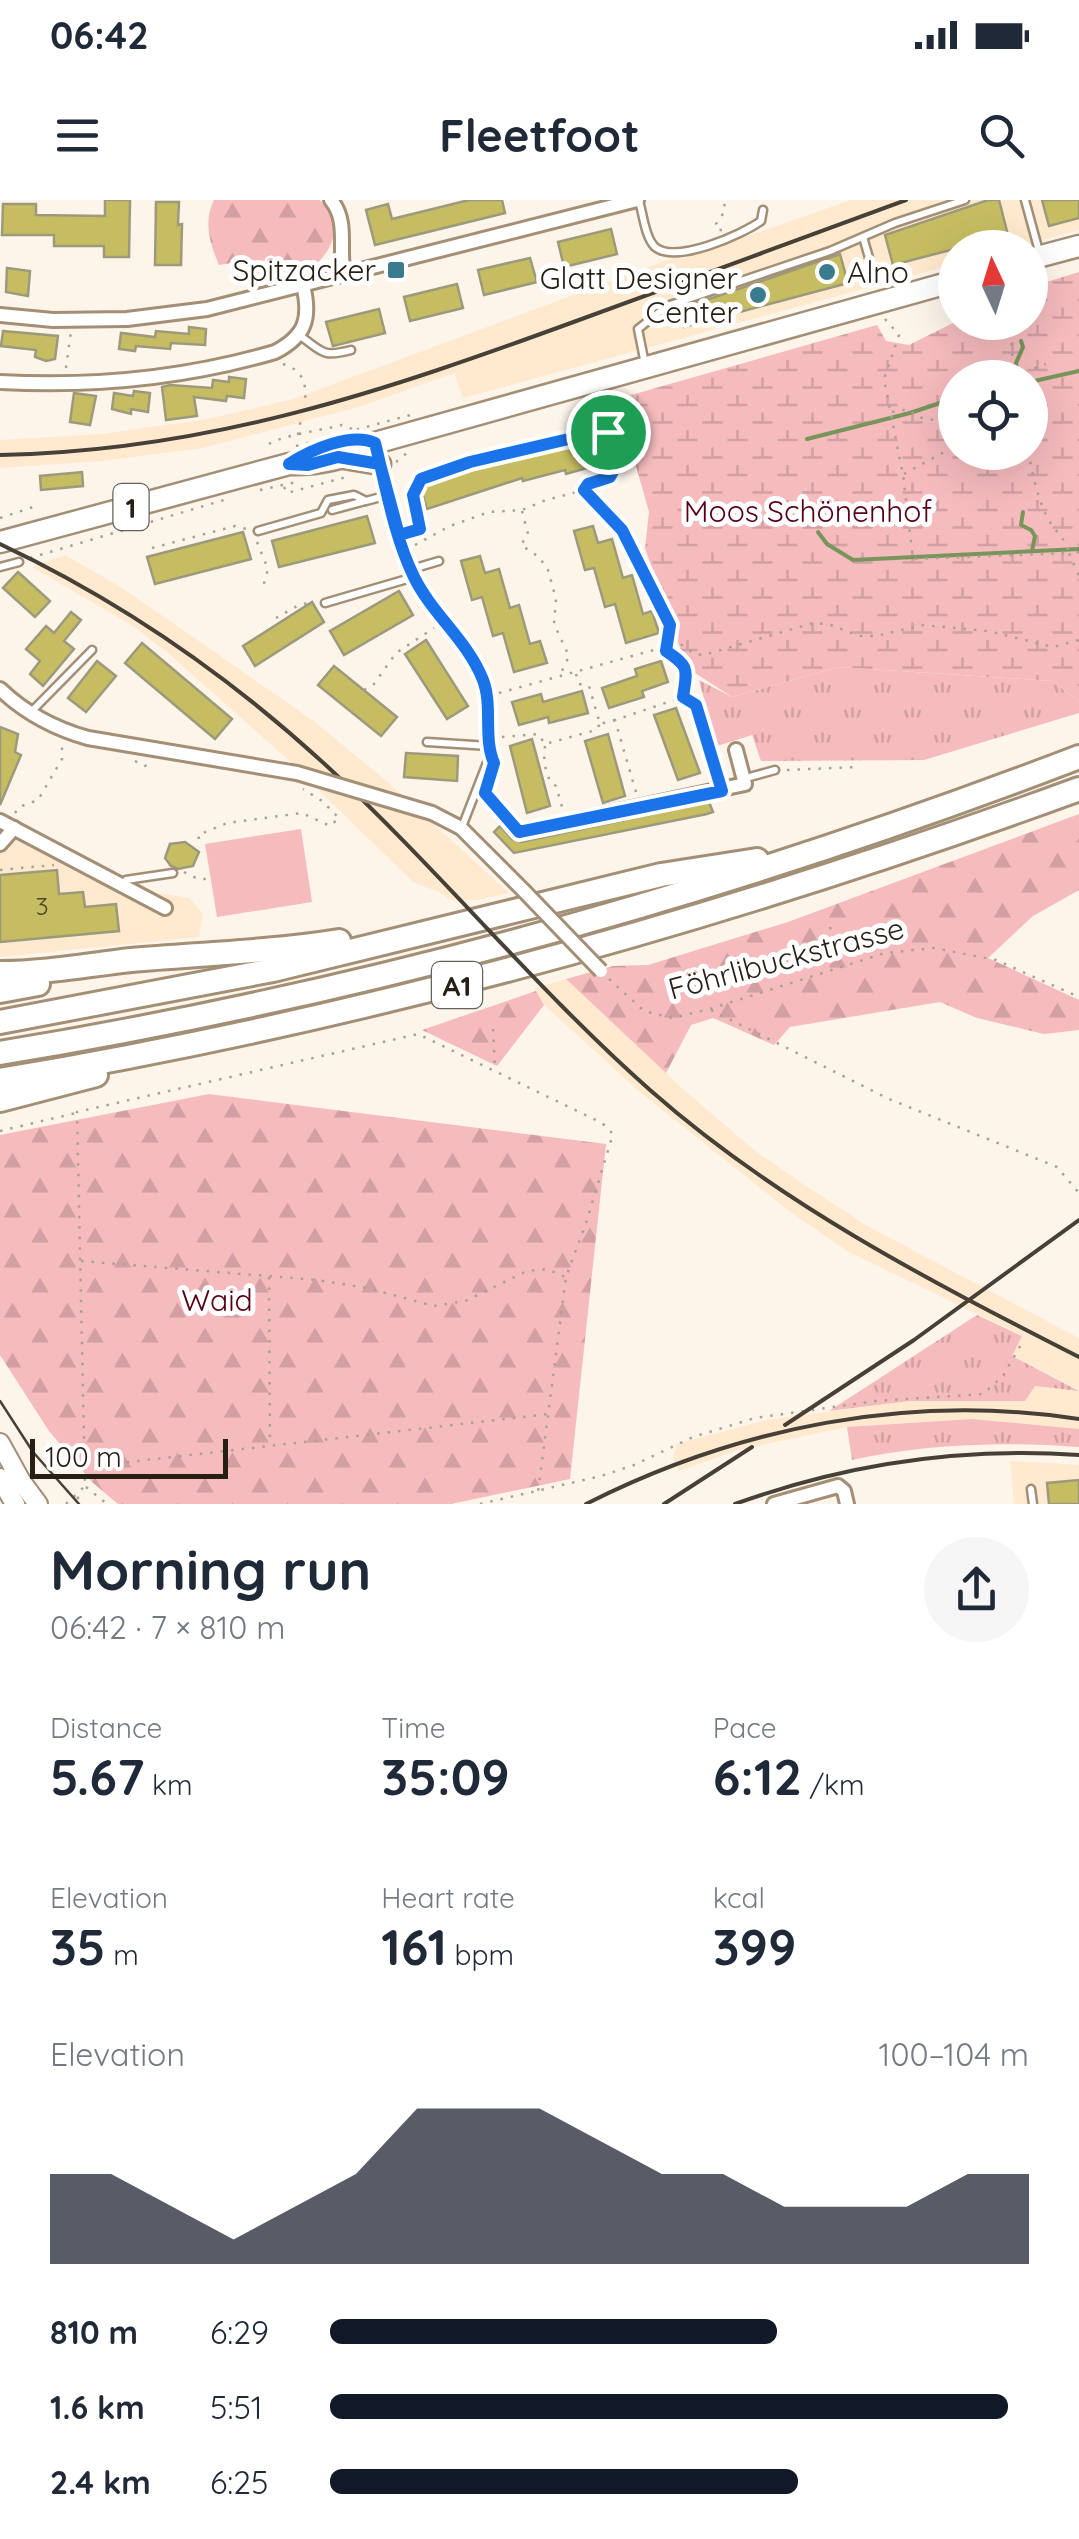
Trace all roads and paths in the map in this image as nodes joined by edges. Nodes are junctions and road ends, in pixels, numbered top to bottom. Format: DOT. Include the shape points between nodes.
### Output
graph roads {
  1 [pos="331,200"];
  2 [pos="638,200"];
  3 [pos="724,200"];
  4 [pos="965,200"];
  5 [pos="1025,200"];
  6 [pos="764,210"];
  7 [pos="1030,230"];
  8 [pos="740,233"];
  9 [pos="864,237"];
  10 [pos="1079,246"];
  11 [pos="1048,254"];
  12 [pos="872,268"];
  13 [pos="344,274"];
  14 [pos="304,285"];
  15 [pos="938,286"];
  16 [pos="870,305"];
  17 [pos="0,315"];
  18 [pos="71,330"];
  19 [pos="298,334"];
  20 [pos="351,350"];
  21 [pos="256,358"];
  22 [pos="295,358"];
  23 [pos="646,366"];
  24 [pos="296,369"];
  25 [pos="0,382"];
  26 [pos="66,384"];
  27 [pos="304,399"];
  28 [pos="891,416"];
  29 [pos="302,419"];
  30 [pos="938,422"];
  31 [pos="353,430"];
  32 [pos="297,437"];
  33 [pos="375,443"];
  34 [pos="269,444"];
  35 [pos="938,455"];
  36 [pos="338,457"];
  37 [pos="289,464"];
  38 [pos="381,467"];
  39 [pos="1032,470"];
  40 [pos="902,475"];
  41 [pos="314,478"];
  42 [pos="284,486"];
  43 [pos="584,490"];
  44 [pos="255,491"];
  45 [pos="237,496"];
  46 [pos="388,496"];
  47 [pos="366,501"];
  48 [pos="39,504"];
  49 [pos="332,510"];
  50 [pos="522,510"];
  51 [pos="0,518"];
  52 [pos="420,529"];
  53 [pos="255,532"];
  54 [pos="399,535"];
  55 [pos="424,540"];
  56 [pos="0,542"];
  57 [pos="152,548"];
  58 [pos="1068,550"];
  59 [pos="404,552"];
  60 [pos="1079,552"];
  61 [pos="262,554"];
  62 [pos="19,562"];
  63 [pos="439,562"];
  64 [pos="0,567"];
  65 [pos="412,573"];
  66 [pos="1079,576"];
  67 [pos="263,586"];
  68 [pos="325,603"];
  69 [pos="276,618"];
  70 [pos="443,622"];
  71 [pos="1079,640"];
  72 [pos="664,646"];
  73 [pos="92,650"];
  74 [pos="575,672"];
  75 [pos="560,677"];
  76 [pos="0,690"];
  77 [pos="364,690"];
  78 [pos="488,696"];
  79 [pos="683,697"];
  80 [pos="30,713"];
  81 [pos="615,720"];
  82 [pos="600,724"];
  83 [pos="68,740"];
  84 [pos="427,742"];
  85 [pos="545,744"];
  86 [pos="490,746"];
  87 [pos="736,750"];
  88 [pos="1079,757"];
  89 [pos="132,758"];
  90 [pos="158,758"];
  91 [pos="858,767"];
  92 [pos="775,770"];
  93 [pos="744,779"];
  94 [pos="302,789"];
  95 [pos="1079,789"];
  96 [pos="722,791"];
  97 [pos="636,793"];
  98 [pos="15,812"];
  99 [pos="0,821"];
  100 [pos="566,822"];
  101 [pos="14,828"];
  102 [pos="461,828"];
  103 [pos="198,839"];
  104 [pos="0,844"];
  105 [pos="810,852"];
  106 [pos="65,855"];
  107 [pos="0,870"];
  108 [pos="173,874"];
  109 [pos="211,879"];
  110 [pos="124,884"];
  111 [pos="165,908"];
  112 [pos="830,926"];
  113 [pos="415,933"];
  114 [pos="174,958"];
  115 [pos="841,965"];
  116 [pos="600,971"];
  117 [pos="0,974"];
  118 [pos="0,991"];
  119 [pos="1079,997"];
  120 [pos="710,1010"];
  121 [pos="0,1022"];
  122 [pos="493,1029"];
  123 [pos="200,1044"];
  124 [pos="0,1053"];
  125 [pos="494,1069"];
  126 [pos="0,1080"];
  127 [pos="0,1100"];
  128 [pos="77,1112"];
  129 [pos="0,1132"];
  130 [pos="1079,1194"];
  131 [pos="80,1261"];
  132 [pos="268,1277"];
  133 [pos="566,1278"];
  134 [pos="1022,1341"];
  135 [pos="548,1414"];
  136 [pos="0,1443"];
  137 [pos="270,1444"];
  138 [pos="84,1467"];
  139 [pos="0,1478"];
  140 [pos="85,1486"];
  141 [pos="1032,1489"];
  142 [pos="538,1492"];
  143 [pos="76,1496"];
  144 [pos="15,1504"];
  145 [pos="38,1504"];
  146 [pos="66,1504"];
  147 [pos="84,1504"];
  148 [pos="107,1504"];
  149 [pos="480,1504"];
  150 [pos="774,1504"];
  151 [pos="847,1504"];
  152 [pos="1033,1504"];
  1 -- 13 [label="street" via="342,219"];
  2 -- 8 [label="lane" via="657,249 692,249"];
  2 -- 13 [label="street"];
  3 -- 8 [label="path" via="716,227 733,226"];
  4 -- 9 [label="lane"];
  5 -- 7 [label="lane"];
  6 -- 8 [label="lane" via="760,221"];
  9 -- 12 [label="lane"];
  9 -- 23 [label="lane" via="667,306 638,330"];
  10 -- 11 [label="main road"];
  13 -- 14 [label="street"];
  14 -- 17 [label="street" via="207,309 126,319"];
  14 -- 19 [label="street" via="308,317"];
  15 -- 16 [label="main road, 1"];
  16 -- 23 [label="main road, 1"];
  16 -- 28 [label="path" via="899,332 885,374"];
  18 -- 26 [label="path"];
  19 -- 20 [label="lane" via="320,353"];
  19 -- 21 [label="street"];
  21 -- 24 [label="path" via="260,365"];
  21 -- 26 [label="street" via="124,382"];
  22 -- 24 [label="path"];
  23 -- 33 [label="main road, 1"];
  24 -- 27 [label="path"];
  25 -- 26 [label="street"];
  28 -- 30 [label="path" via="912,412"];
  28 -- 40 [label="path"];
  29 -- 32 [label="path"];
  31 -- 32 [label="path" via="342,424"];
  32 -- 34 [label="path"];
  33 -- 36 [label="main road, 1"];
  33 -- 37 [label="main road, 1" via="363,438 305,453"];
  33 -- 38 [label="street"];
  35 -- 40 [label="path"];
  36 -- 37 [label="main road, 1"];
  36 -- 38 [label="main road"];
  37 -- 56 [label="main road, 1"];
  38 -- 42 [label="path" via="286,493"];
  38 -- 46 [label="street"];
  39 -- 58 [label="path" via="1041,504"];
  40 -- 58 [label="path" via="912,557"];
  41 -- 42 [label="path"];
  42 -- 44 [label="path"];
  43 -- 50 [label="path"];
  43 -- 52 [label="path" via="610,477 616,466 608,432 421,479 413,495"];
  43 -- 72 [label="path" via="622,530 670,625"];
  45 -- 62 [label="path"];
  46 -- 47 [label="lane"];
  46 -- 54 [label="street"];
  47 -- 49 [label="lane"];
  47 -- 53 [label="lane" via="354,495 328,500 322,513"];
  48 -- 51 [label="path"];
  50 -- 55 [label="path" via="489,512"];
  50 -- 75 [label="path" via="528,534 521,545 539,557 554,587 554,624 568,654"];
  52 -- 54 [label="path"];
  52 -- 55 [label="path"];
  53 -- 57 [label="path" via="235,526"];
  54 -- 59 [label="street"];
  55 -- 59 [label="path"];
  58 -- 60 [label="path"];
  58 -- 66 [label="path"];
  59 -- 65 [label="street"];
  61 -- 67 [label="path" via="268,569"];
  62 -- 64 [label="lane"];
  63 -- 65 [label="lane"];
  65 -- 68 [label="lane"];
  65 -- 70 [label="street"];
  68 -- 69 [label="path" via="297,606"];
  70 -- 77 [label="path" via="396,653"];
  70 -- 78 [label="street" via="475,662"];
  71 -- 72 [label="path" via="1054,647 922,625 860,636 821,623 704,655 681,643"];
  72 -- 74 [label="path"];
  72 -- 79 [label="path" via="687,669"];
  73 -- 80 [label="lane"];
  74 -- 75 [label="path"];
  74 -- 82 [label="path" via="578,684 589,686"];
  75 -- 78 [label="path"];
  76 -- 80 [label="street"];
  78 -- 86 [label="street"];
  79 -- 81 [label="path"];
  79 -- 96 [label="path" via="696,705"];
  80 -- 102 [label="street, bridge" via="64,731 108,742 297,773 432,812"];
  81 -- 82 [label="path"];
  81 -- 97 [label="path"];
  82 -- 85 [label="path"];
  83 -- 98 [label="path" via="61,739 65,753 38,800"];
  84 -- 86 [label="lane"];
  85 -- 86 [label="path" via="538,734 517,734"];
  85 -- 100 [label="path" via="544,762"];
  86 -- 100 [label="street" via="494,763 485,793 512,825 529,832"];
  86 -- 102 [label="lane"];
  87 -- 93 [label="street"];
  88 -- 105 [label="highway, A1"];
  89 -- 90 [label="path" via="145,766"];
  91 -- 92 [label="path"];
  92 -- 93 [label="lane"];
  93 -- 96 [label="street"];
  94 -- 103 [label="path" via="334,811 336,822 330,826 302,813 215,826"];
  95 -- 123 [label="highway, A1" via="625,940"];
  96 -- 100 [label="street"];
  99 -- 101 [label="street"];
  101 -- 104 [label="street"];
  101 -- 106 [label="street"];
  102 -- 116 [label="street, bridge"];
  105 -- 113 [label="highway" via="661,875"];
  105 -- 124 [label="highway, A1" via="414,969"];
  106 -- 107 [label="path" via="60,864"];
  106 -- 110 [label="street"];
  108 -- 109 [label="path"];
  108 -- 110 [label="lane"];
  110 -- 111 [label="street"];
  112 -- 115 [label="path"];
  113 -- 114 [label="highway"];
  113 -- 121 [label="highway" via="342,955"];
  114 -- 117 [label="highway"];
  114 -- 118 [label="highway"];
  115 -- 119 [label="path, Föhrlibuckstrasse" via="901,950 951,950 996,960"];
  115 -- 120 [label="path, Föhrlibuckstrasse"];
  116 -- 120 [label="path, Föhrlibuckstrasse" via="630,1002 658,1017"];
  120 -- 130 [label="path" via="889,1099 1057,1166"];
  122 -- 125 [label="path"];
  123 -- 126 [label="highway, A1"];
  123 -- 127 [label="highway"];
  125 -- 128 [label="path" via="418,1034"];
  125 -- 133 [label="path" via="613,1134"];
  128 -- 129 [label="path"];
  128 -- 131 [label="path"];
  131 -- 132 [label="path"];
  131 -- 138 [label="path"];
  132 -- 133 [label="path" via="348,1284 434,1306 465,1302 528,1271 547,1269"];
  132 -- 137 [label="path"];
  133 -- 135 [label="path"];
  134 -- 142 [label="path" via="1003,1376 983,1394 755,1418 617,1471"];
  135 -- 137 [label="path"];
  135 -- 142 [label="path"];
  136 -- 145 [label="main road"];
  137 -- 138 [label="path"];
  138 -- 140 [label="path"];
  139 -- 144 [label="main road"];
  140 -- 143 [label="path"];
  140 -- 148 [label="path"];
  141 -- 152 [label="lane"];
  142 -- 149 [label="path"];
  143 -- 146 [label="path"];
  143 -- 147 [label="path"];
  150 -- 151 [label="street" via="838,1486"];
}
